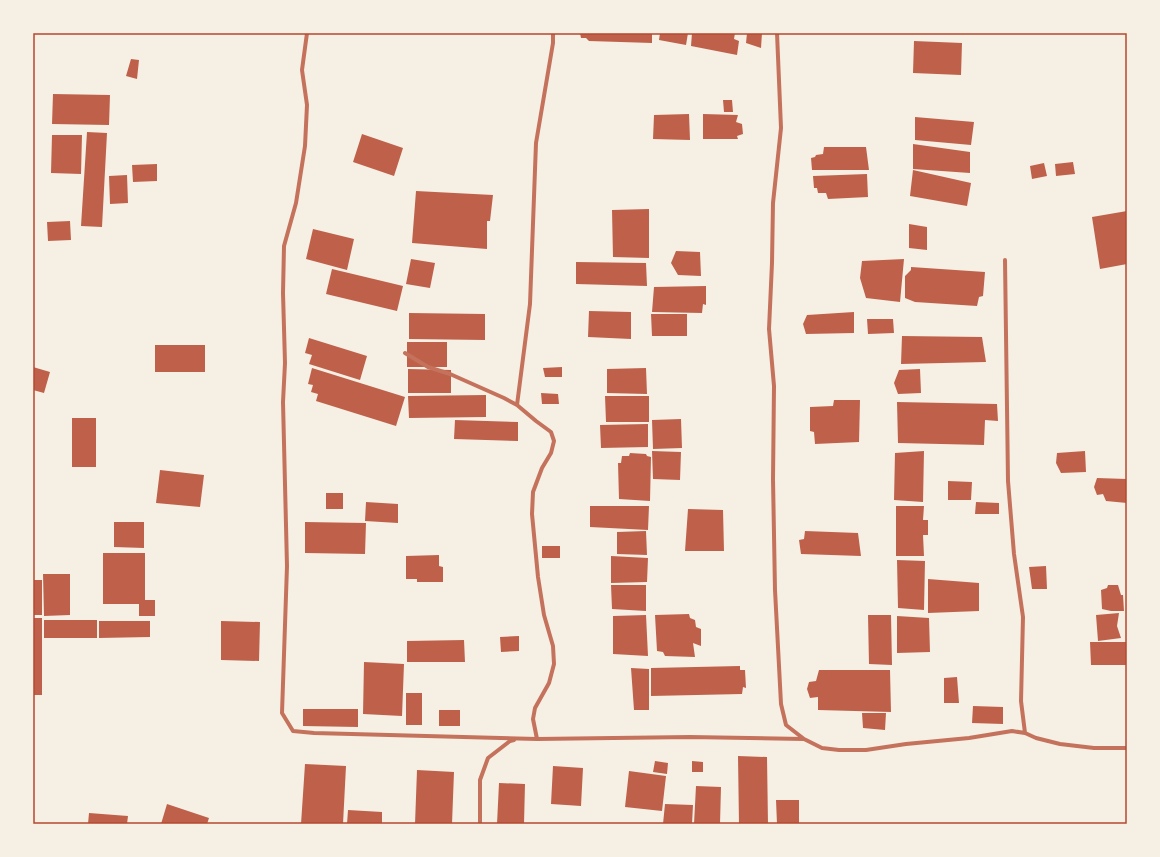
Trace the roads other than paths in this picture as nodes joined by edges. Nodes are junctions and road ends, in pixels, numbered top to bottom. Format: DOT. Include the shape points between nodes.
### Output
graph roads {
  1 [pos="307,33"];
  2 [pos="553,33"];
  3 [pos="777,33"];
  4 [pos="1005,260"];
  5 [pos="405,354"];
  6 [pos="517,405"];
  7 [pos="1025,733"];
  8 [pos="537,739"];
  9 [pos="804,739"];
  10 [pos="1127,748"];
  11 [pos="480,824"];
  1 -- 8 [label="street" via="302,70 307,105 305,146 296,203 284,246 283,402 287,566 282,713 293,731"];
  2 -- 6 [label="street" via="536,143 530,304"];
  3 -- 9 [label="street" via="781,128 773,204 769,329 774,386 775,590 781,704 786,725"];
  4 -- 7 [label="street" via="1008,481 1014,554 1023,617 1021,701"];
  5 -- 6 [label="street" via="428,367 469,382"];
  6 -- 8 [label="street" via="551,432 554,441 533,492 532,514 538,577 544,615 553,646 554,664 549,683 535,708 533,719"];
  7 -- 9 [label="street" via="1012,730 969,738 866,750 822,748"];
  7 -- 10 [label="street" via="1060,744"];
  8 -- 9 [label="street"];
  8 -- 11 [label="street" via="510,741 488,758 480,780"];
}
